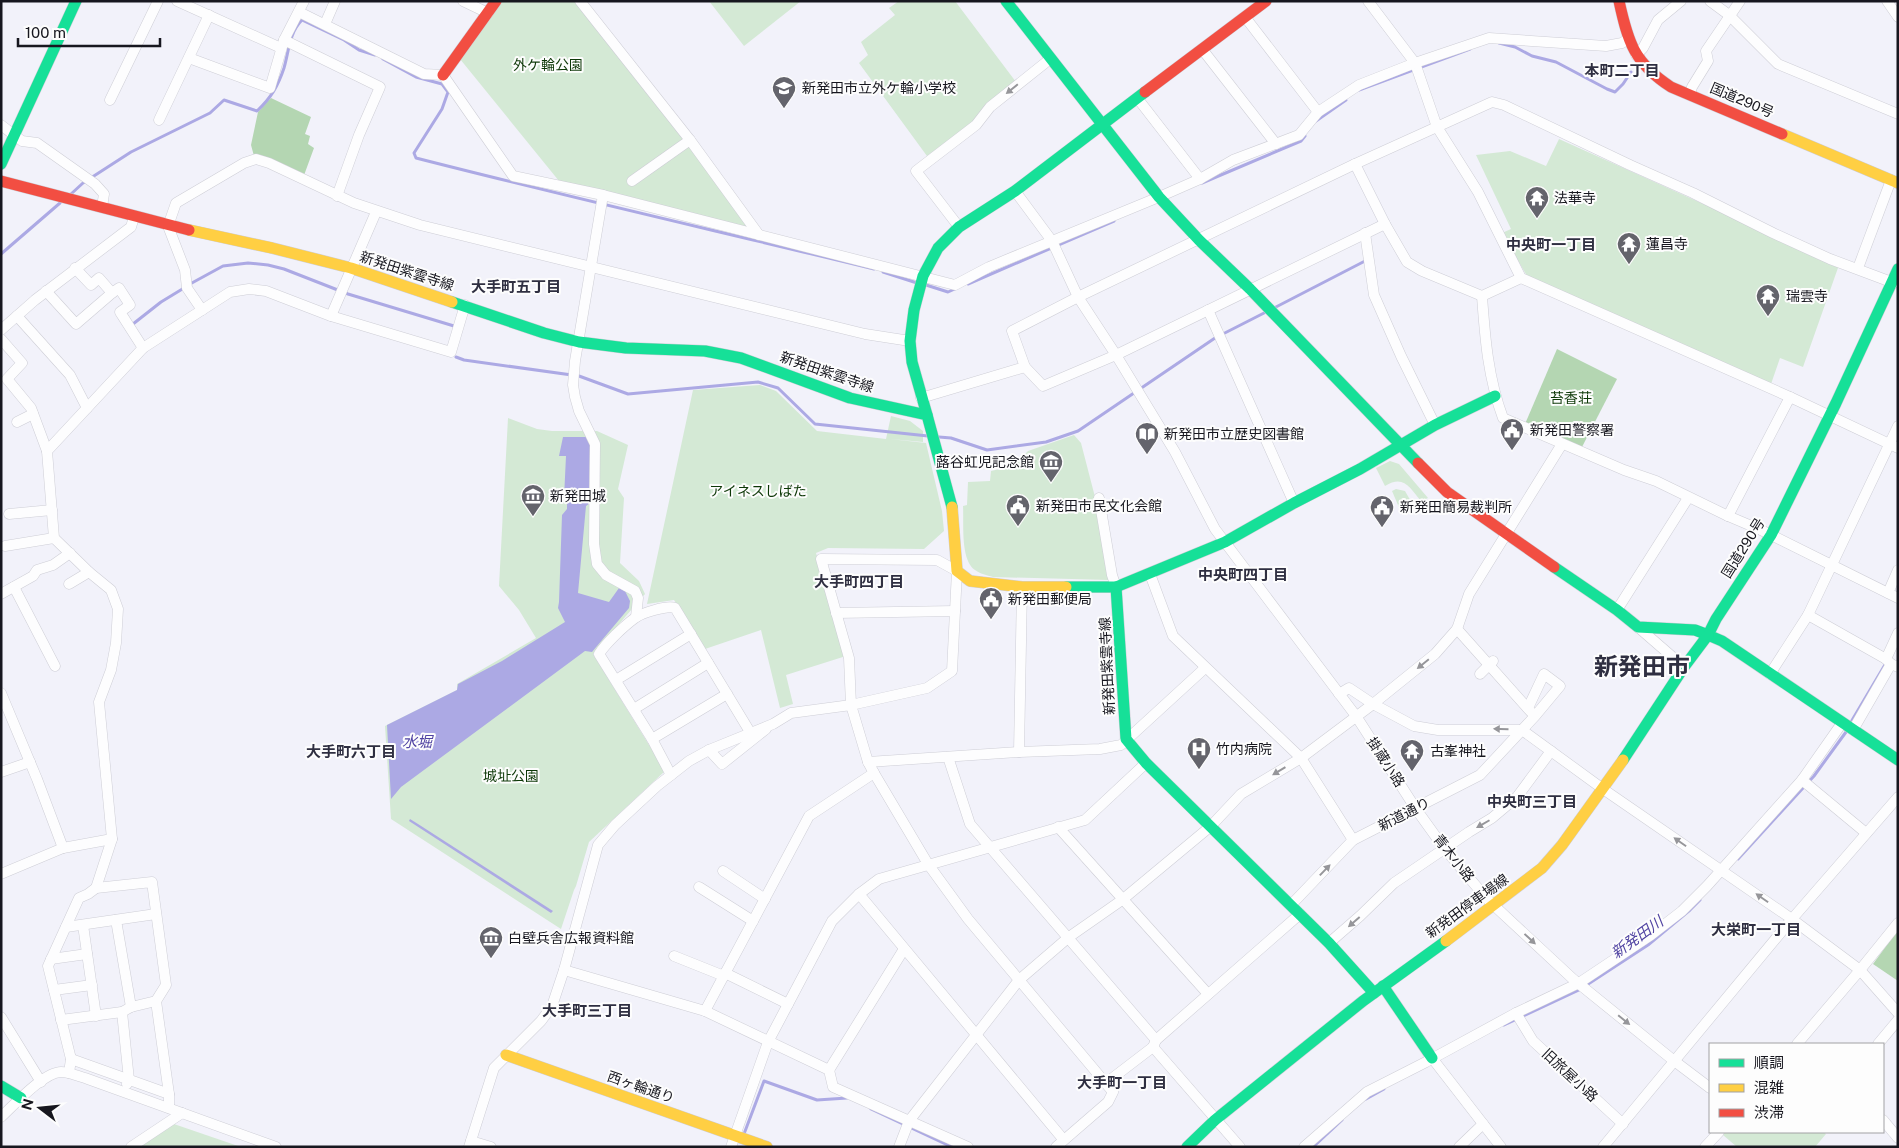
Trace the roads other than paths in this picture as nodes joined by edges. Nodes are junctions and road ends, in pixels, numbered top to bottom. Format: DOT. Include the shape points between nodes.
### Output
graph roads {
  1 [pos="76,1"];
  2 [pos="158,1"];
  3 [pos="177,1"];
  4 [pos="304,1"];
  5 [pos="335,1"];
  6 [pos="462,1"];
  7 [pos="496,1"];
  8 [pos="580,1"];
  9 [pos="1006,1"];
  10 [pos="1266,1"];
  11 [pos="1368,1"];
  12 [pos="1619,1"];
  13 [pos="1681,1"];
  14 [pos="1710,1"];
  15 [pos="1740,1"];
  16 [pos="1887,1"];
  17 [pos="299,12"];
  18 [pos="488,13"];
  19 [pos="209,15"];
  20 [pos="1730,15"];
  21 [pos="1245,17"];
  22 [pos="1898,17"];
  23 [pos="325,24"];
  24 [pos="1628,40"];
  25 [pos="282,44"];
  26 [pos="1202,49"];
  27 [pos="1636,54"];
  28 [pos="189,58"];
  29 [pos="1050,59"];
  30 [pos="1415,63"];
  31 [pos="444,75"];
  32 [pos="1690,94"];
  33 [pos="1138,99"];
  34 [pos="110,100"];
  35 [pos="1318,112"];
  36 [pos="1898,114"];
  37 [pos="159,120"];
  38 [pos="1,125"];
  39 [pos="1103,126"];
  40 [pos="1437,127"];
  41 [pos="14,135"];
  42 [pos="690,140"];
  43 [pos="1276,144"];
  44 [pos="1,164"];
  45 [pos="1356,164"];
  46 [pos="1200,179"];
  47 [pos="1,181"];
  48 [pos="632,181"];
  49 [pos="1894,181"];
  50 [pos="1015,191"];
  51 [pos="603,195"];
  52 [pos="338,196"];
  53 [pos="1159,198"];
  54 [pos="102,207"];
  55 [pos="376,212"];
  56 [pos="134,217"];
  57 [pos="1385,224"];
  58 [pos="168,226"];
  59 [pos="959,227"];
  60 [pos="1365,233"];
  61 [pos="759,235"];
  62 [pos="1199,240"];
  63 [pos="1052,241"];
  64 [pos="591,267"];
  65 [pos="76,268"];
  66 [pos="351,268"];
  67 [pos="1858,268"];
  68 [pos="1898,269"];
  69 [pos="923,276"];
  70 [pos="1521,278"];
  71 [pos="1895,284"];
  72 [pos="1250,289"];
  73 [pos="46,291"];
  74 [pos="112,293"];
  75 [pos="1482,296"];
  76 [pos="1078,297"];
  77 [pos="465,306"];
  78 [pos="202,310"];
  79 [pos="1208,310"];
  80 [pos="17,316"];
  81 [pos="331,316"];
  82 [pos="1,330"];
  83 [pos="1,339"];
  84 [pos="910,341"];
  85 [pos="579,342"];
  86 [pos="143,348"];
  87 [pos="1116,355"];
  88 [pos="1026,367"];
  89 [pos="1495,396"];
  90 [pos="1790,397"];
  91 [pos="921,398"];
  92 [pos="87,408"];
  93 [pos="33,414"];
  94 [pos="927,415"];
  95 [pos="1829,416"];
  96 [pos="17,422"];
  97 [pos="1435,425"];
  98 [pos="1898,426"];
  99 [pos="1562,444"];
  100 [pos="1400,445"];
  101 [pos="1894,446"];
  102 [pos="47,451"];
  103 [pos="1099,498"];
  104 [pos="1688,498"];
  105 [pos="1294,503"];
  106 [pos="52,510"];
  107 [pos="9,514"];
  108 [pos="1728,516"];
  109 [pos="1506,534"];
  110 [pos="1771,535"];
  111 [pos="54,538"];
  112 [pos="1225,542"];
  113 [pos="5,546"];
  114 [pos="70,553"];
  115 [pos="1833,564"];
  116 [pos="1898,570"];
  117 [pos="957,571"];
  118 [pos="89,572"];
  119 [pos="1150,574"];
  120 [pos="69,584"];
  121 [pos="14,586"];
  122 [pos="1022,586"];
  123 [pos="1116,587"];
  124 [pos="1888,593"];
  125 [pos="1,594"];
  126 [pos="1898,598"];
  127 [pos="1617,610"];
  128 [pos="955,611"];
  129 [pos="836,613"];
  130 [pos="1808,615"];
  131 [pos="636,617"];
  132 [pos="1638,627"];
  133 [pos="1457,629"];
  134 [pos="1898,633"];
  135 [pos="690,634"];
  136 [pos="1708,635"];
  137 [pos="1494,661"];
  138 [pos="708,663"];
  139 [pos="1892,663"];
  140 [pos="55,666"];
  141 [pos="1205,668"];
  142 [pos="1684,668"];
  143 [pos="1480,674"];
  144 [pos="1770,674"];
  145 [pos="616,680"];
  146 [pos="1,693"];
  147 [pos="727,694"];
  148 [pos="1339,694"];
  149 [pos="1373,704"];
  150 [pos="851,705"];
  151 [pos="634,709"];
  152 [pos="1356,716"];
  153 [pos="773,724"];
  154 [pos="1842,724"];
  155 [pos="1522,730"];
  156 [pos="1852,730"];
  157 [pos="750,732"];
  158 [pos="652,739"];
  159 [pos="1126,739"];
  160 [pos="709,750"];
  161 [pos="1551,751"];
  162 [pos="1019,752"];
  163 [pos="948,757"];
  164 [pos="1301,758"];
  165 [pos="1898,760"];
  166 [pos="30,762"];
  167 [pos="868,762"];
  168 [pos="1146,763"];
  169 [pos="1,772"];
  170 [pos="874,773"];
  171 [pos="671,775"];
  172 [pos="1805,783"];
  173 [pos="1603,789"];
  174 [pos="1898,797"];
  175 [pos="1416,809"];
  176 [pos="1211,826"];
  177 [pos="1058,827"];
  178 [pos="1866,833"];
  179 [pos="112,839"];
  180 [pos="1353,840"];
  181 [pos="991,847"];
  182 [pos="63,848"];
  183 [pos="1444,848"];
  184 [pos="928,864"];
  185 [pos="1720,870"];
  186 [pos="723,871"];
  187 [pos="1,874"];
  188 [pos="699,887"];
  189 [pos="96,888"];
  190 [pos="859,894"];
  191 [pos="765,899"];
  192 [pos="1122,900"];
  193 [pos="1291,906"];
  194 [pos="1494,906"];
  195 [pos="156,914"];
  196 [pos="1300,914"];
  197 [pos="1792,919"];
  198 [pos="116,920"];
  199 [pos="753,921"];
  200 [pos="1898,923"];
  201 [pos="83,925"];
  202 [pos="66,928"];
  203 [pos="1069,937"];
  204 [pos="1329,943"];
  205 [pos="904,949"];
  206 [pos="87,954"];
  207 [pos="674,956"];
  208 [pos="51,959"];
  209 [pos="564,970"];
  210 [pos="1860,970"];
  211 [pos="724,974"];
  212 [pos="1018,980"];
  213 [pos="92,985"];
  214 [pos="1583,986"];
  215 [pos="54,990"];
  216 [pos="1378,990"];
  217 [pos="1208,994"];
  218 [pos="156,1001"];
  219 [pos="788,1004"];
  220 [pos="126,1010"];
  221 [pos="705,1011"];
  222 [pos="1898,1013"];
  223 [pos="96,1016"];
  224 [pos="1,1017"];
  225 [pos="1518,1017"];
  226 [pos="61,1020"];
  227 [pos="1898,1020"];
  228 [pos="975,1034"];
  229 [pos="768,1042"];
  230 [pos="1155,1043"];
  231 [pos="1798,1043"];
  232 [pos="1879,1043"];
  233 [pos="506,1055"];
  234 [pos="71,1060"];
  235 [pos="1673,1060"];
  236 [pos="1434,1062"];
  237 [pos="829,1070"];
  238 [pos="69,1073"];
  239 [pos="129,1080"];
  240 [pos="41,1082"];
  241 [pos="1106,1084"];
  242 [pos="1,1086"];
  243 [pos="1709,1087"];
  244 [pos="125,1092"];
  245 [pos="169,1094"];
  246 [pos="21,1098"];
  247 [pos="169,1108"];
  248 [pos="182,1113"];
  249 [pos="1,1117"];
  250 [pos="1215,1120"];
  251 [pos="909,1121"];
  252 [pos="1884,1121"];
  253 [pos="1483,1124"];
  254 [pos="1623,1124"];
  255 [pos="1718,1133"];
  256 [pos="735,1135"];
  257 [pos="1898,1138"];
  258 [pos="1060,1143"];
  259 [pos="470,1144"];
  260 [pos="131,1147"];
  261 [pos="276,1147"];
  262 [pos="492,1147"];
  263 [pos="731,1147"];
  264 [pos="767,1147"];
  265 [pos="899,1147"];
  266 [pos="968,1147"];
  267 [pos="1187,1147"];
  268 [pos="1240,1147"];
  269 [pos="1304,1147"];
  270 [pos="1459,1147"];
  271 [pos="1501,1147"];
  272 [pos="1603,1147"];
  273 [pos="1705,1147"];
  1 -- 41 [label="main road"];
  2 -- 34 [label="street"];
  3 -- 19 [label="street"];
  4 -- 17 [label="street"];
  5 -- 23 [label="street"];
  6 -- 18 [label="street"];
  7 -- 18 [label="main road"];
  8 -- 42 [label="street"];
  9 -- 29 [label="main road"];
  10 -- 21 [label="main road"];
  11 -- 30 [label="street"];
  12 -- 24 [label="main road, 国道290号"];
  13 -- 27 [label="street" via="1658,20 1643,48"];
  14 -- 20 [label="street"];
  15 -- 20 [label="street"];
  16 -- 22 [label="street"];
  17 -- 23 [label="street"];
  17 -- 25 [label="street"];
  18 -- 31 [label="main road"];
  19 -- 25 [label="street"];
  19 -- 28 [label="street"];
  20 -- 32 [label="street" via="1706,51 1708,61"];
  20 -- 36 [label="street" via="1778,64"];
  21 -- 26 [label="main road"];
  21 -- 35 [label="street"];
  23 -- 31 [label="street" via="424,74"];
  24 -- 27 [label="main road, 国道290号"];
  24 -- 30 [label="street" via="1606,46 1489,38"];
  25 -- 28 [label="street" via="270,88"];
  25 -- 52 [label="street" via="380,87"];
  26 -- 33 [label="main road"];
  26 -- 43 [label="street"];
  27 -- 32 [label="main road, 国道290号" via="1660,81"];
  28 -- 37 [label="street"];
  29 -- 39 [label="main road"];
  29 -- 59 [label="street, one-way" via="990,107 976,125 916,171"];
  30 -- 35 [label="street" via="1360,85"];
  30 -- 40 [label="street"];
  31 -- 51 [label="street" via="513,176"];
  32 -- 49 [label="main road, 国道290号"];
  33 -- 39 [label="main road"];
  33 -- 46 [label="street"];
  35 -- 43 [label="street" via="1299,135"];
  38 -- 41 [label="street"];
  39 -- 50 [label="main road"];
  39 -- 53 [label="main road"];
  40 -- 45 [label="street"];
  40 -- 67 [label="street" via="1492,102 1504,105 1782,236"];
  40 -- 70 [label="street" via="1478,192"];
  41 -- 44 [label="main road"];
  41 -- 54 [label="street" via="22,142 37,143 96,184 104,194"];
  42 -- 48 [label="street"];
  42 -- 61 [label="street"];
  43 -- 46 [label="street" via="1233,160"];
  45 -- 57 [label="street"];
  45 -- 62 [label="street"];
  46 -- 53 [label="street"];
  47 -- 54 [label="main road, 新発田紫雲寺線"];
  49 -- 67 [label="street"];
  50 -- 59 [label="main road"];
  50 -- 63 [label="street, 掛蔵小路"];
  51 -- 61 [label="street"];
  51 -- 64 [label="street"];
  52 -- 55 [label="street"];
  52 -- 58 [label="street" via="256,159 176,203"];
  53 -- 62 [label="main road"];
  53 -- 63 [label="street"];
  54 -- 56 [label="main road, 新発田紫雲寺線"];
  55 -- 64 [label="street"];
  55 -- 66 [label="street"];
  56 -- 58 [label="main road, 新発田紫雲寺線"];
  56 -- 65 [label="street" via="131,227"];
  57 -- 60 [label="street"];
  57 -- 75 [label="street" via="1407,262"];
  58 -- 66 [label="main road, 新発田紫雲寺線"];
  58 -- 78 [label="street" via="185,270 187,288"];
  59 -- 69 [label="main road" via="938,248"];
  60 -- 72 [label="street"];
  60 -- 97 [label="street" via="1374,295"];
  61 -- 69 [label="street"];
  62 -- 72 [label="main road"];
  62 -- 76 [label="street"];
  63 -- 69 [label="street" via="955,285"];
  63 -- 76 [label="street, 掛蔵小路"];
  64 -- 84 [label="street" via="865,334"];
  64 -- 85 [label="street"];
  65 -- 73 [label="street"];
  65 -- 74 [label="street" via="91,284 99,278"];
  66 -- 77 [label="main road, 新発田紫雲寺線"];
  66 -- 81 [label="street"];
  67 -- 71 [label="street"];
  68 -- 71 [label="main road, 国道290号"];
  69 -- 84 [label="main road"];
  70 -- 75 [label="street"];
  70 -- 90 [label="street"];
  71 -- 95 [label="main road, 国道290号"];
  72 -- 79 [label="street"];
  72 -- 100 [label="main road"];
  73 -- 74 [label="street" via="76,324"];
  73 -- 80 [label="street"];
  74 -- 86 [label="street" via="119,288 130,304 120,312"];
  75 -- 89 [label="street" via="1486,350"];
  76 -- 87 [label="street, 掛蔵小路"];
  76 -- 88 [label="street" via="1012,331"];
  77 -- 81 [label="street" via="451,352"];
  77 -- 85 [label="main road, 新発田紫雲寺線"];
  78 -- 81 [label="street" via="230,292 249,289 266,291"];
  78 -- 86 [label="street"];
  79 -- 87 [label="street"];
  79 -- 105 [label="street"];
  80 -- 82 [label="street"];
  80 -- 92 [label="street" via="70,375"];
  83 -- 93 [label="street" via="22,363 7,379"];
  84 -- 91 [label="main road"];
  85 -- 94 [label="main road, 新発田紫雲寺線" via="626,348 704,351 741,358 850,398"];
  85 -- 131 [label="street" via="573,385 579,411 595,444 596,559 606,575 635,591 638,598"];
  86 -- 92 [label="street"];
  87 -- 88 [label="street" via="1043,386"];
  87 -- 112 [label="street, 掛蔵小路"];
  88 -- 91 [label="street"];
  89 -- 97 [label="main road"];
  89 -- 99 [label="street" via="1503,418"];
  90 -- 95 [label="street"];
  90 -- 108 [label="street"];
  91 -- 94 [label="main road"];
  92 -- 102 [label="street"];
  93 -- 96 [label="street"];
  93 -- 102 [label="street"];
  94 -- 117 [label="main road" via="953,512"];
  95 -- 101 [label="street"];
  95 -- 110 [label="main road, 国道290号"];
  97 -- 100 [label="main road"];
  98 -- 101 [label="street"];
  99 -- 104 [label="street" via="1656,481"];
  99 -- 109 [label="street"];
  100 -- 105 [label="main road"];
  100 -- 109 [label="main road" via="1447,492"];
  101 -- 115 [label="street"];
  102 -- 106 [label="street"];
  103 -- 123 [label="street"];
  104 -- 108 [label="street"];
  104 -- 127 [label="street"];
  105 -- 112 [label="main road"];
  106 -- 107 [label="street"];
  106 -- 111 [label="street"];
  108 -- 110 [label="street"];
  109 -- 127 [label="main road"];
  109 -- 133 [label="street" via="1469,594"];
  110 -- 115 [label="street"];
  110 -- 136 [label="main road, 国道290号"];
  111 -- 113 [label="street"];
  111 -- 114 [label="street"];
  112 -- 119 [label="main road"];
  112 -- 148 [label="street, 掛蔵小路"];
  114 -- 118 [label="street"];
  114 -- 121 [label="street" via="53,565 36,570 34,576"];
  115 -- 124 [label="street"];
  115 -- 130 [label="street"];
  116 -- 124 [label="street"];
  117 -- 122 [label="main road" via="970,581"];
  117 -- 128 [label="street"];
  117 -- 129 [label="street" via="937,560 822,559"];
  118 -- 120 [label="street"];
  118 -- 179 [label="street" via="111,590 118,609 111,670 99,702"];
  119 -- 123 [label="main road"];
  119 -- 141 [label="street" via="1173,636"];
  121 -- 125 [label="street"];
  121 -- 140 [label="street"];
  122 -- 123 [label="main road"];
  122 -- 162 [label="street"];
  123 -- 159 [label="main road, 新発田紫雲寺線"];
  124 -- 126 [label="street"];
  127 -- 132 [label="main road"];
  128 -- 129 [label="street"];
  128 -- 150 [label="street" via="952,672 927,688"];
  129 -- 150 [label="street" via="849,658"];
  130 -- 139 [label="street"];
  130 -- 144 [label="street"];
  131 -- 135 [label="street" via="669,606 675,608"];
  131 -- 145 [label="street" via="603,647 600,654"];
  132 -- 136 [label="main road" via="1695,630"];
  132 -- 142 [label="street"];
  133 -- 149 [label="street, one-way" via="1435,654"];
  133 -- 155 [label="street, 新道通り" via="1531,712"];
  134 -- 139 [label="street"];
  135 -- 138 [label="street"];
  135 -- 145 [label="street"];
  136 -- 142 [label="main road, 新発田停車場線"];
  136 -- 144 [label="main road"];
  137 -- 143 [label="street"];
  138 -- 147 [label="street"];
  138 -- 151 [label="street"];
  139 -- 156 [label="street"];
  141 -- 159 [label="street"];
  141 -- 164 [label="street"];
  142 -- 173 [label="main road, 新発田停車場線"];
  144 -- 154 [label="main road"];
  145 -- 151 [label="street"];
  146 -- 166 [label="street"];
  147 -- 157 [label="street"];
  147 -- 158 [label="street"];
  148 -- 149 [label="street" via="1349,688"];
  148 -- 152 [label="street, 掛蔵小路"];
  149 -- 152 [label="street"];
  155 -- 149 [label="street, one-way" via="1438,730 1414,726"];
  150 -- 153 [label="street" via="791,713"];
  150 -- 167 [label="street"];
  151 -- 158 [label="street"];
  152 -- 164 [label="street"];
  152 -- 175 [label="street, 掛蔵小路"];
  153 -- 157 [label="street"];
  153 -- 160 [label="street" via="722,764"];
  154 -- 156 [label="main road"];
  154 -- 172 [label="street"];
  155 -- 161 [label="street"];
  155 -- 175 [label="street, 新道通り" via="1480,775"];
  156 -- 165 [label="main road"];
  157 -- 160 [label="street"];
  158 -- 171 [label="street"];
  159 -- 162 [label="street" via="1121,745 1100,749"];
  159 -- 168 [label="main road"];
  160 -- 171 [label="street"];
  161 -- 173 [label="street"];
  161 -- 183 [label="street, one-way" via="1517,797 1492,818"];
  162 -- 163 [label="street"];
  163 -- 167 [label="street"];
  163 -- 181 [label="street" via="970,824"];
  164 -- 176 [label="street, one-way" via="1241,794"];
  164 -- 180 [label="street"];
  166 -- 169 [label="street"];
  166 -- 182 [label="street"];
  167 -- 170 [label="street"];
  168 -- 176 [label="main road"];
  168 -- 177 [label="street" via="1085,820"];
  170 -- 184 [label="street"];
  170 -- 191 [label="street" via="809,816"];
  171 -- 209 [label="street" via="598,845"];
  172 -- 178 [label="street"];
  172 -- 185 [label="street"];
  185 -- 173 [label="street, one-way"];
  173 -- 194 [label="main road, 新発田停車場線" via="1542,868"];
  174 -- 178 [label="street"];
  175 -- 180 [label="street, 新道通り"];
  175 -- 183 [label="street, 青木小路"];
  176 -- 192 [label="street"];
  176 -- 193 [label="main road"];
  177 -- 181 [label="street"];
  177 -- 192 [label="street"];
  178 -- 197 [label="street"];
  179 -- 182 [label="street"];
  179 -- 189 [label="street"];
  193 -- 180 [label="street, 新道通り, one-way"];
  181 -- 184 [label="street"];
  181 -- 203 [label="street"];
  182 -- 187 [label="street"];
  183 -- 194 [label="street, 青木小路"];
  183 -- 204 [label="street, one-way" via="1394,883"];
  184 -- 190 [label="street" via="879,878"];
  184 -- 212 [label="street"];
  197 -- 185 [label="street, one-way"];
  185 -- 214 [label="street" via="1682,911"];
  186 -- 191 [label="street"];
  188 -- 199 [label="street"];
  189 -- 195 [label="street" via="152,882"];
  189 -- 202 [label="street" via="79,898"];
  190 -- 205 [label="street"];
  190 -- 219 [label="street" via="832,921"];
  191 -- 199 [label="street"];
  192 -- 203 [label="street"];
  192 -- 217 [label="street"];
  193 -- 196 [label="main road"];
  194 -- 214 [label="street, 青木小路, one-way"];
  194 -- 216 [label="main road, 新発田停車場線"];
  195 -- 198 [label="street"];
  195 -- 218 [label="street" via="166,985"];
  196 -- 204 [label="main road"];
  196 -- 217 [label="street"];
  197 -- 210 [label="street"];
  197 -- 235 [label="street"];
  198 -- 201 [label="street"];
  198 -- 220 [label="street"];
  199 -- 211 [label="street"];
  200 -- 210 [label="street"];
  201 -- 202 [label="street"];
  201 -- 206 [label="street"];
  202 -- 208 [label="street"];
  203 -- 212 [label="street"];
  203 -- 230 [label="street"];
  204 -- 216 [label="main road"];
  205 -- 228 [label="street"];
  205 -- 237 [label="street"];
  206 -- 208 [label="street"];
  206 -- 213 [label="street"];
  207 -- 211 [label="street"];
  208 -- 215 [label="street" via="48,966"];
  209 -- 221 [label="street"];
  209 -- 233 [label="street" via="552,1006"];
  210 -- 222 [label="street"];
  210 -- 231 [label="street"];
  211 -- 219 [label="street"];
  211 -- 221 [label="street"];
  212 -- 228 [label="street"];
  212 -- 241 [label="street"];
  213 -- 215 [label="street"];
  213 -- 223 [label="street"];
  214 -- 225 [label="street"];
  214 -- 235 [label="street, 青木小路, one-way"];
  215 -- 226 [label="street"];
  216 -- 236 [label="main road"];
  216 -- 250 [label="main road, 新発田停車場線"];
  217 -- 230 [label="street"];
  218 -- 220 [label="street"];
  218 -- 245 [label="street"];
  219 -- 229 [label="street"];
  220 -- 223 [label="street"];
  220 -- 239 [label="street"];
  221 -- 229 [label="street"];
  223 -- 226 [label="street"];
  224 -- 240 [label="street"];
  225 -- 236 [label="street"];
  225 -- 254 [label="street, 旧旅屋小路" via="1533,1041"];
  226 -- 234 [label="street"];
  227 -- 232 [label="street"];
  228 -- 251 [label="street"];
  228 -- 258 [label="street"];
  229 -- 237 [label="street"];
  229 -- 256 [label="street"];
  230 -- 241 [label="street"];
  230 -- 250 [label="street"];
  233 -- 256 [label="main road, 西ヶ輪通り"];
  233 -- 259 [label="street" via="494,1068"];
  234 -- 238 [label="street"];
  234 -- 239 [label="street"];
  235 -- 243 [label="street, 青木小路"];
  235 -- 254 [label="street"];
  236 -- 253 [label="street"];
  236 -- 269 [label="street" via="1367,1092"];
  237 -- 251 [label="street" via="833,1087"];
  238 -- 240 [label="street" via="50,1075"];
  238 -- 244 [label="street"];
  239 -- 244 [label="street"];
  239 -- 245 [label="street"];
  240 -- 246 [label="street"];
  241 -- 258 [label="street" via="1113,1092 1108,1102"];
  242 -- 246 [label="main road"];
  244 -- 247 [label="street"];
  245 -- 247 [label="street"];
  246 -- 249 [label="street"];
  247 -- 248 [label="street"];
  248 -- 260 [label="street"];
  248 -- 261 [label="street"];
  250 -- 267 [label="main road, 新発田停車場線"];
  250 -- 268 [label="street"];
  251 -- 265 [label="street"];
  251 -- 266 [label="street"];
  252 -- 257 [label="street"];
  253 -- 270 [label="street"];
  253 -- 271 [label="street"];
  254 -- 272 [label="street"];
  255 -- 273 [label="street"];
  256 -- 263 [label="street"];
  256 -- 264 [label="main road, 西ヶ輪通り"];
  259 -- 262 [label="street"];
}
